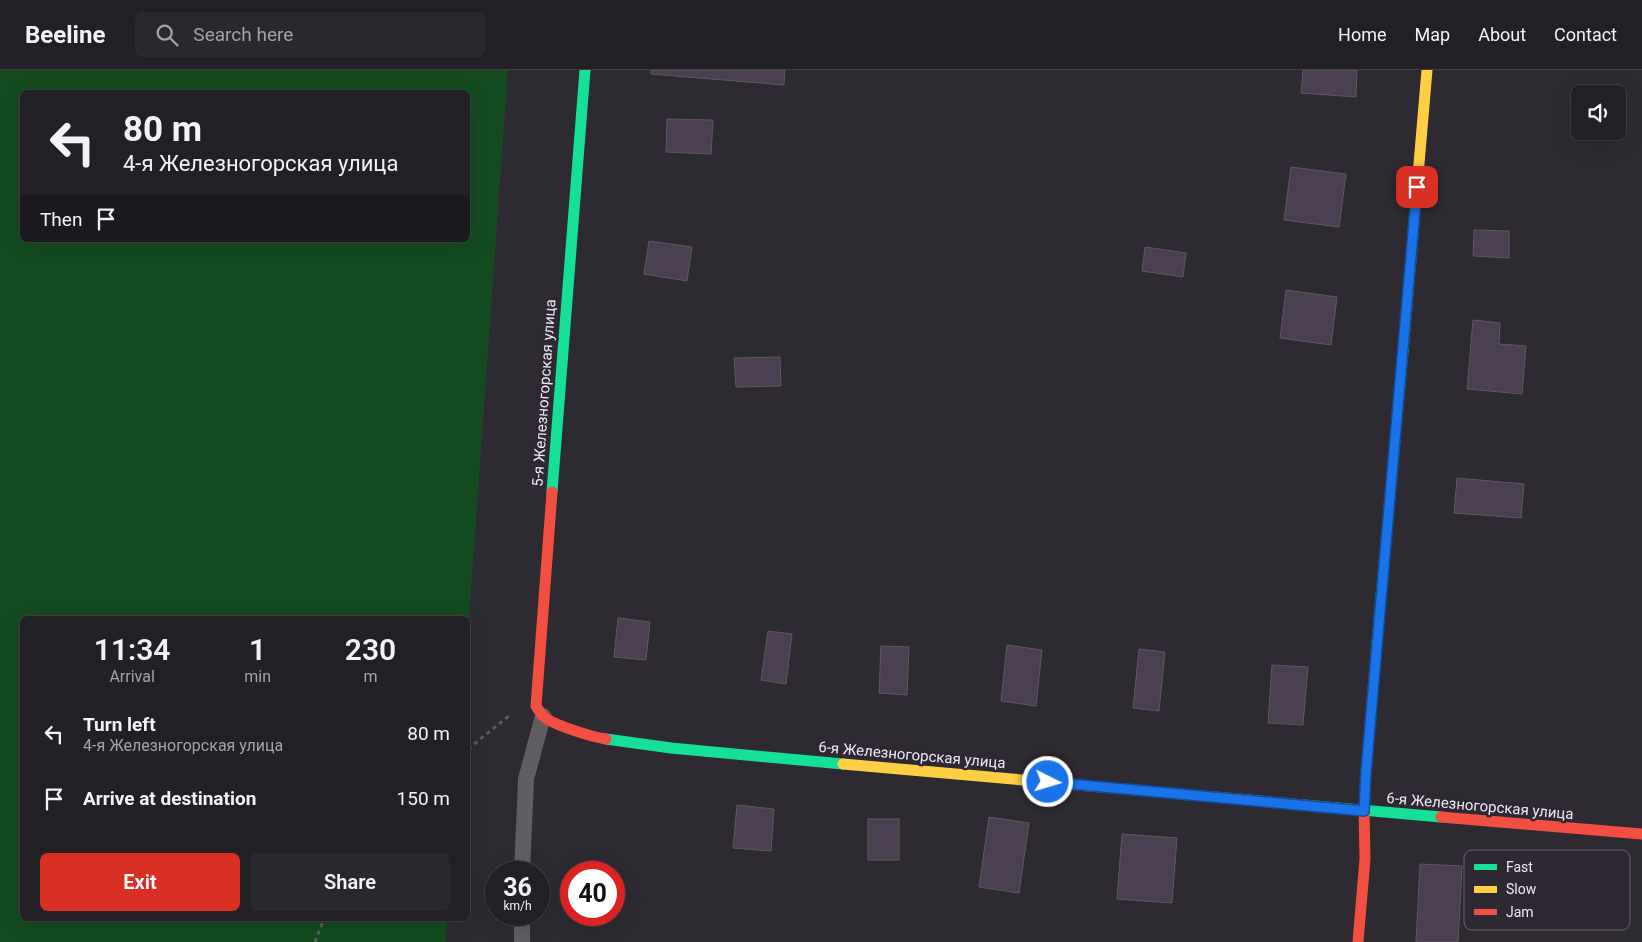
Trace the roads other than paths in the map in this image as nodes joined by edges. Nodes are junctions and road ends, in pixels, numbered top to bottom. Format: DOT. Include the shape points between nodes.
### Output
graph roads {
  1 [pos="584,70"];
  2 [pos="1427,70"];
  3 [pos="543,716"];
  4 [pos="1364,811"];
  5 [pos="1642,834"];
  6 [pos="522,861"];
  7 [pos="522,926"];
  8 [pos="522,942"];
  9 [pos="1358,942"];
  1 -- 3 [label="street, 5-я Железногорская улица" via="536,694 536,706"];
  2 -- 4 [label="street"];
  3 -- 4 [label="street, 6-я Железногорская улица" via="598,738 672,748"];
  3 -- 6 [label="lane" via="526,779"];
  4 -- 5 [label="street, 6-я Железногорская улица"];
  4 -- 9 [label="street" via="1365,859"];
  7 -- 8 [label="lane"];
}
